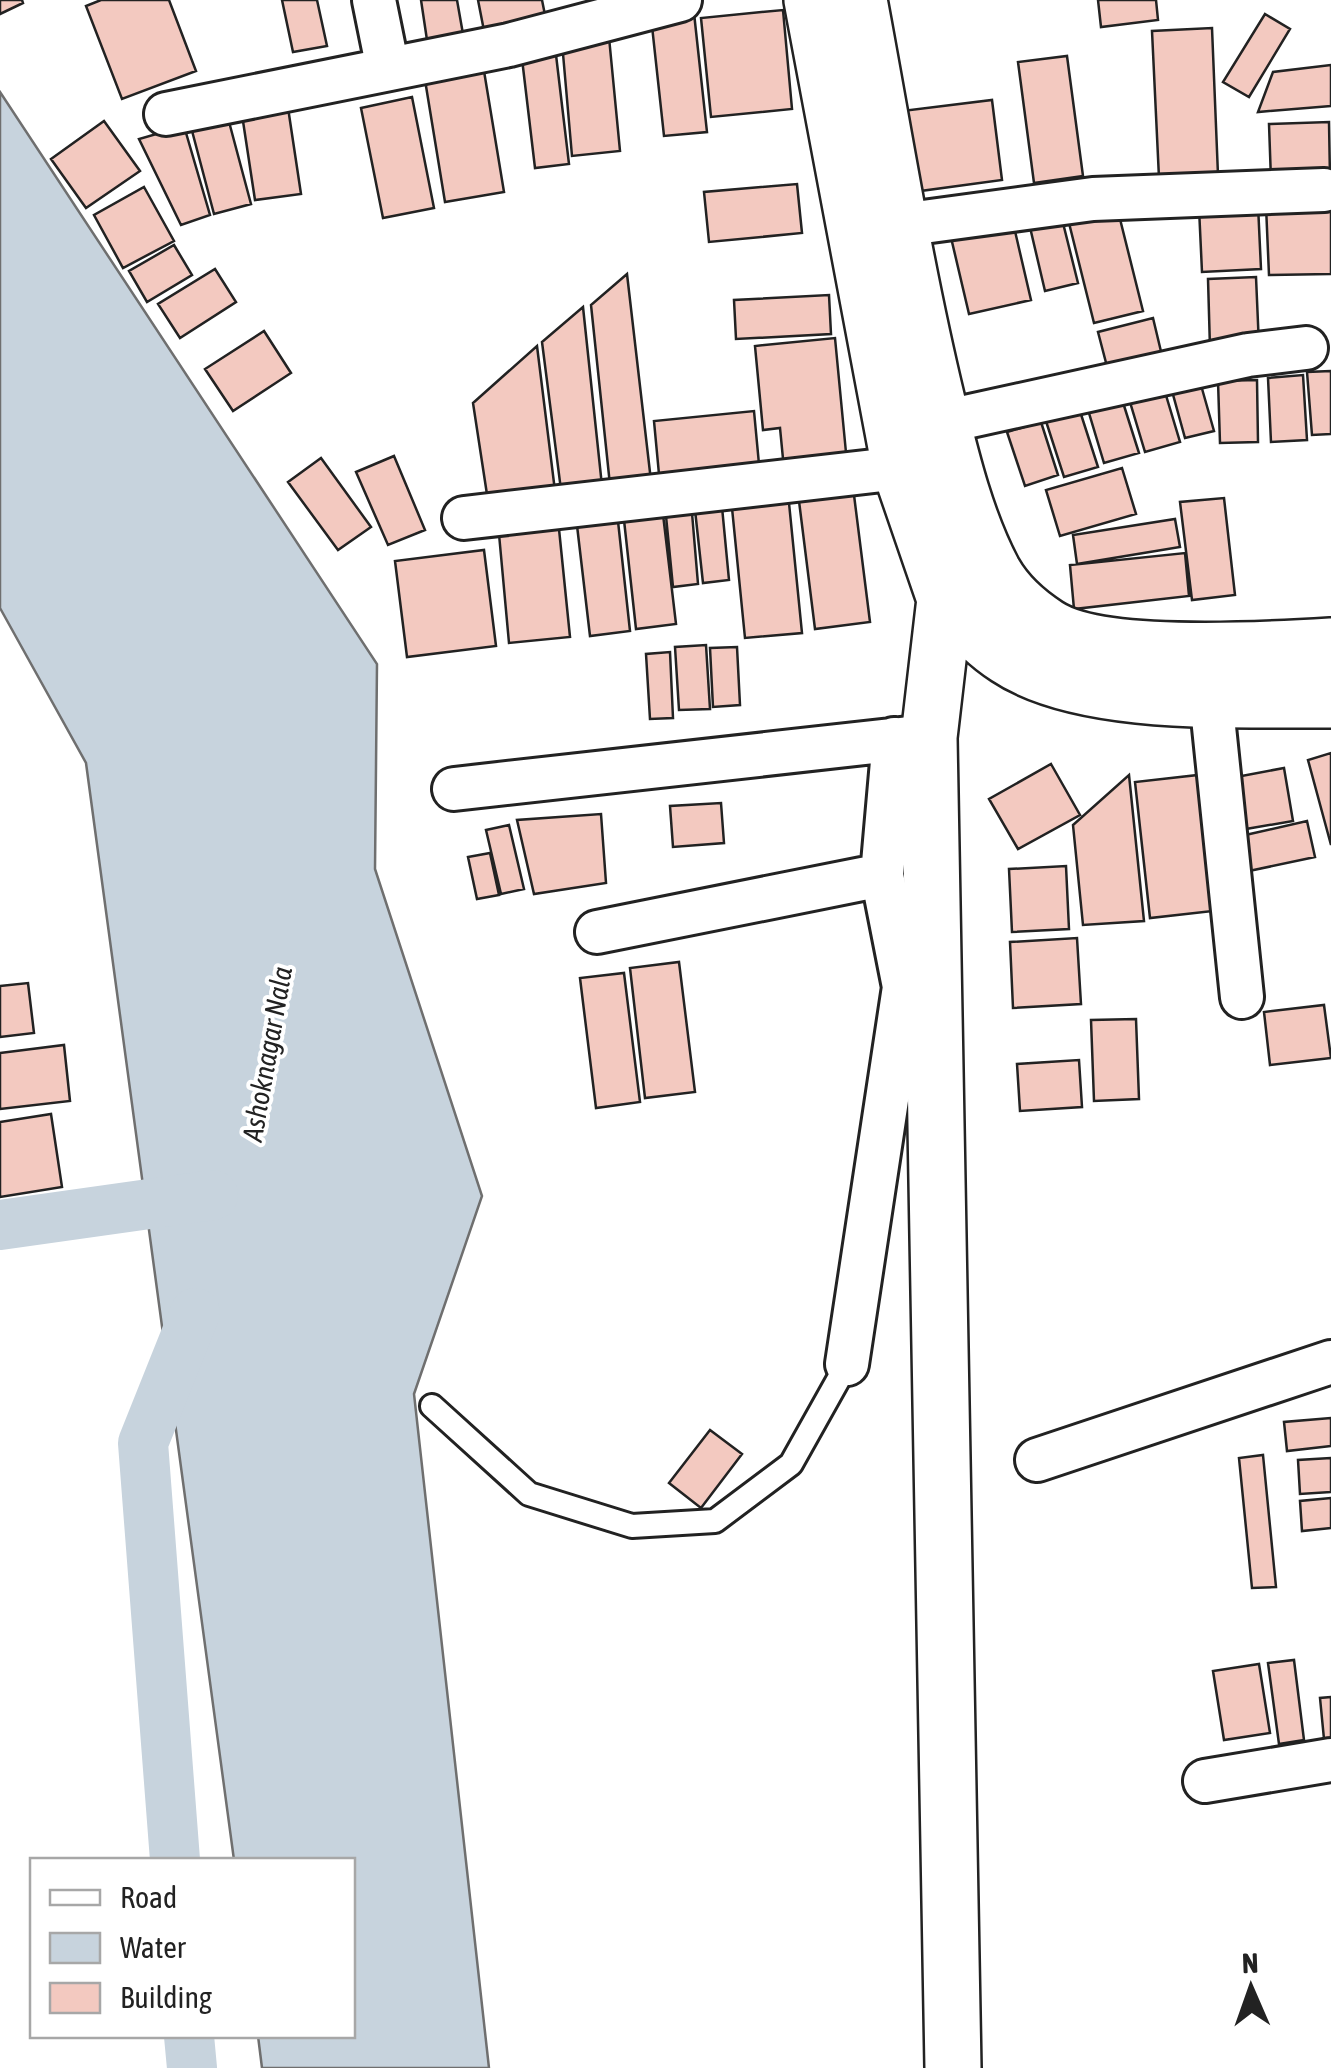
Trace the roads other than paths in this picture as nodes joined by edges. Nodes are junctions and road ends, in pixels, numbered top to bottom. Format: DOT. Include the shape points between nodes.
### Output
graph roads {
  1 [pos="374,0"];
  2 [pos="680,0"];
  3 [pos="812,0"];
  4 [pos="859,0"];
  5 [pos="550,15"];
  6 [pos="388,69"];
  7 [pos="166,114"];
  8 [pos="1324,190"];
  9 [pos="901,225"];
  10 [pos="1306,348"];
  11 [pos="942,422"];
  12 [pos="900,468"];
  13 [pos="464,518"];
  14 [pos="987,555"];
  15 [pos="945,600"];
  16 [pos="1331,646"];
  17 [pos="1211,698"];
  18 [pos="1331,700"];
  19 [pos="911,738"];
  20 [pos="454,790"];
  21 [pos="882,874"];
  22 [pos="597,932"];
  23 [pos="1242,997"];
  24 [pos="1331,1362"];
  25 [pos="847,1364"];
  26 [pos="432,1406"];
  27 [pos="1037,1460"];
  28 [pos="1331,1760"];
  29 [pos="1205,1781"];
  30 [pos="953,2068"];
  1 -- 6 [label="street"];
  2 -- 5 [label="street"];
  3 -- 12 [label="street"];
  4 -- 9 [label="street"];
  5 -- 6 [label="street" via="509,45"];
  6 -- 7 [label="street"];
  8 -- 9 [label="street" via="1093,199"];
  9 -- 11 [label="street"];
  10 -- 11 [label="street"];
  11 -- 14 [label="street"];
  12 -- 13 [label="street"];
  12 -- 15 [label="street"];
  14 -- 15 [label="street"];
  14 -- 16 [label="street" via="1020,606 1082,640 1150,647"];
  15 -- 17 [label="street" via="986,641 1030,670 1151,696"];
  15 -- 19 [label="street"];
  17 -- 18 [label="street"];
  17 -- 23 [label="street"];
  19 -- 20 [label="street"];
  19 -- 21 [label="street"];
  19 -- 30 [label="street"];
  21 -- 22 [label="street"];
  21 -- 25 [label="street" via="904,988"];
  24 -- 27 [label="street"];
  25 -- 26 [label="lane" via="791,1464 715,1521 632,1526 529,1494"];
  28 -- 29 [label="street"];
}
